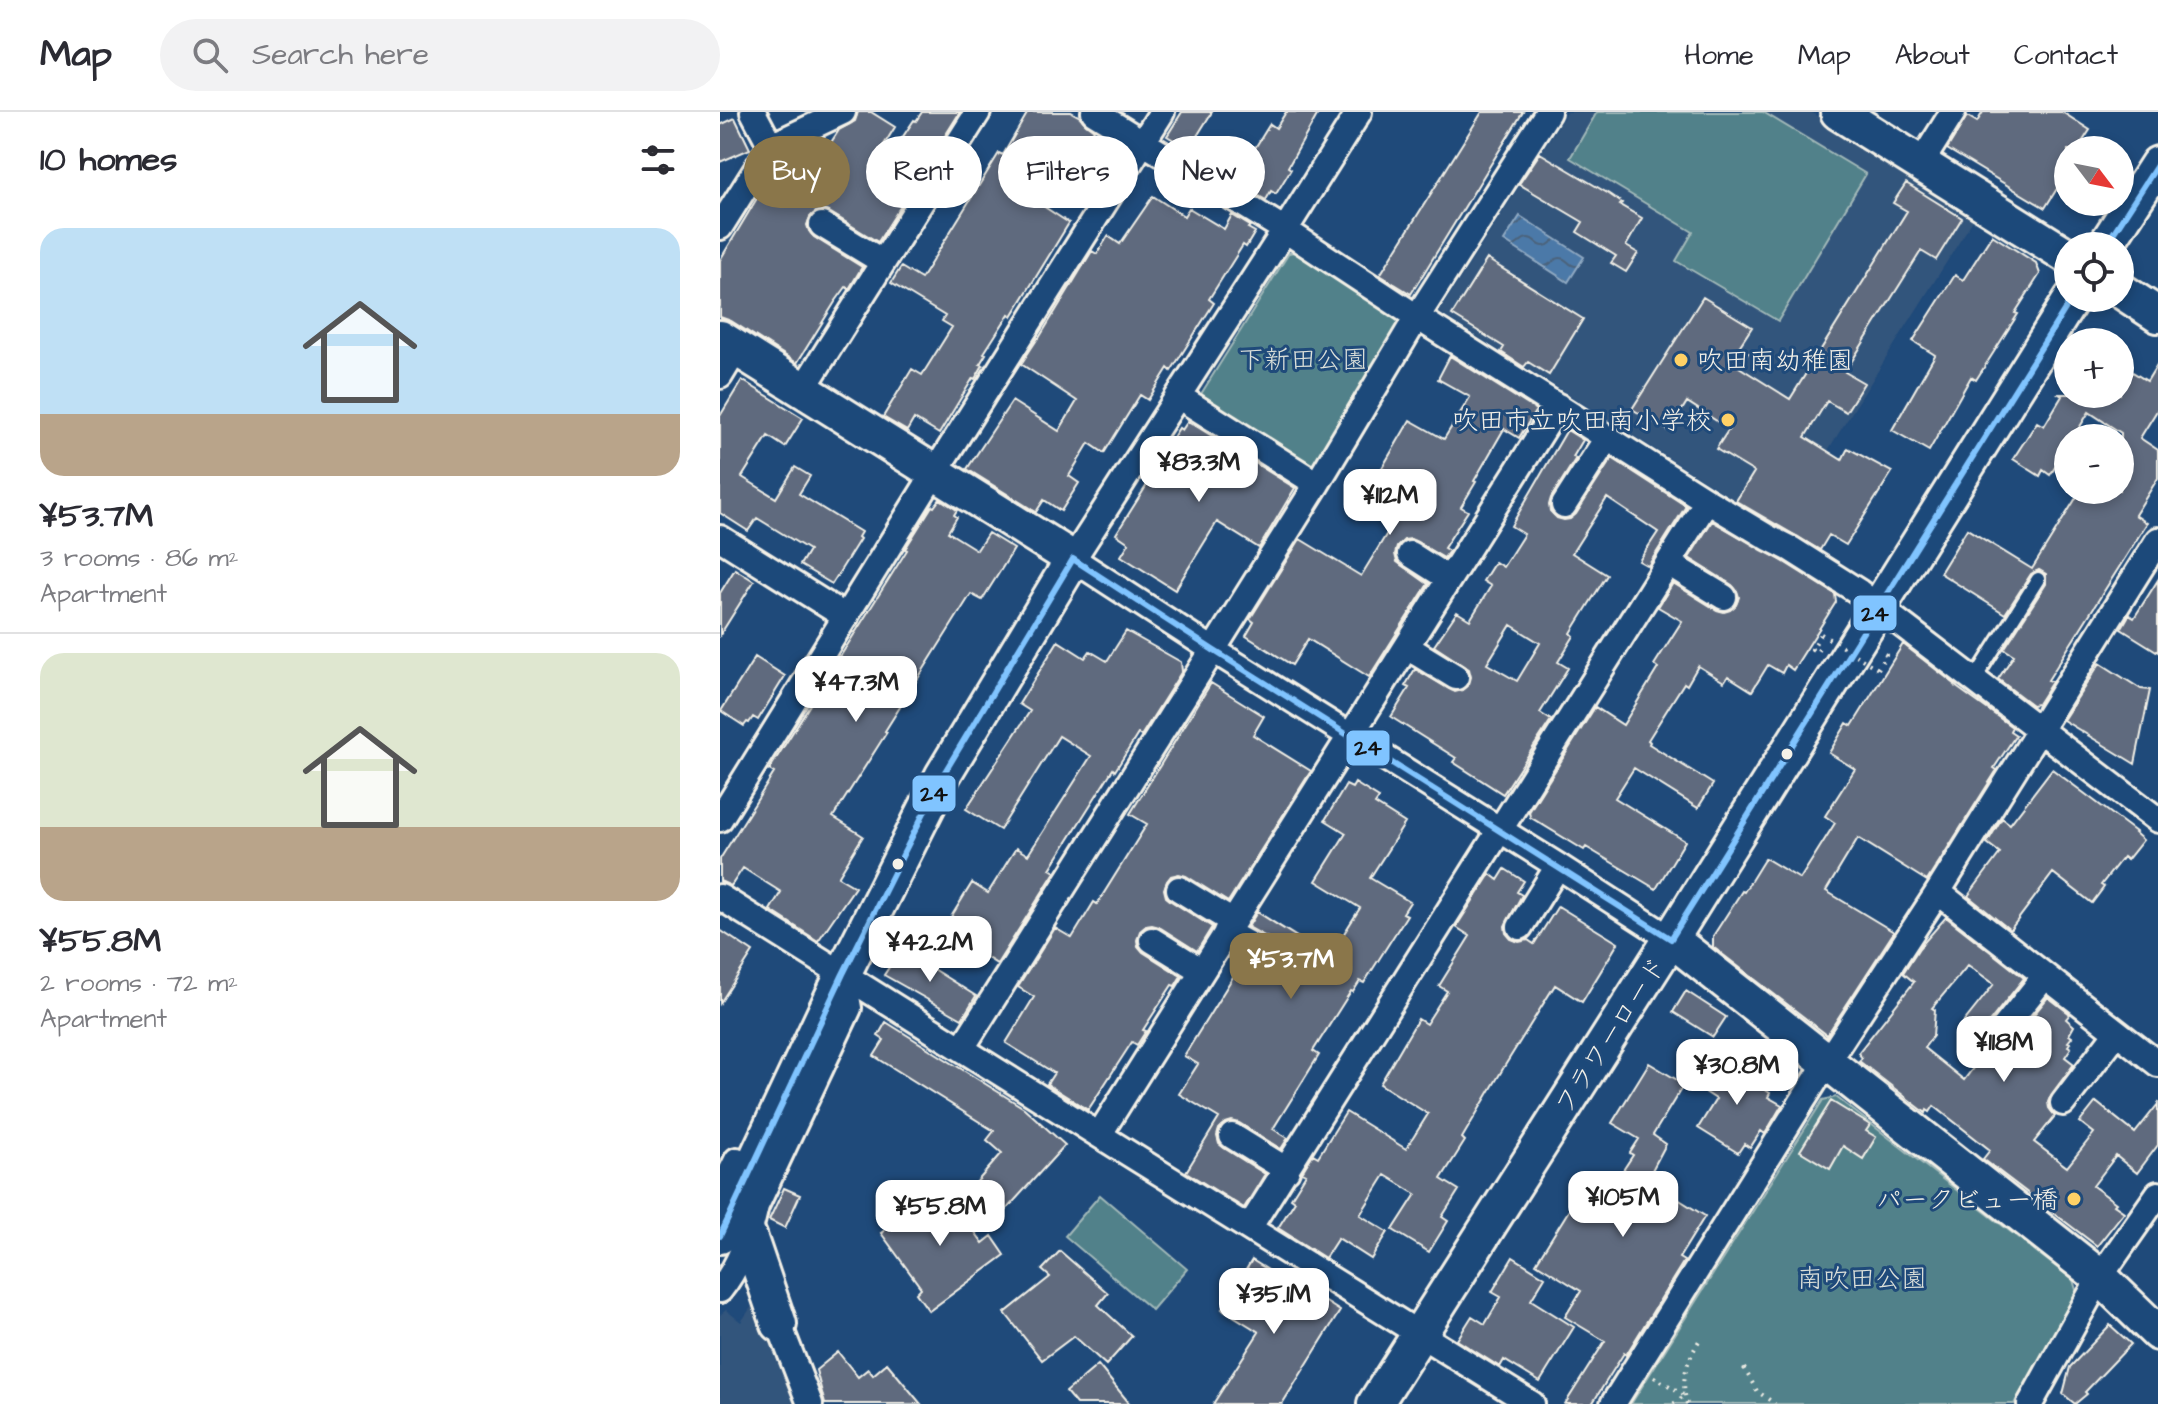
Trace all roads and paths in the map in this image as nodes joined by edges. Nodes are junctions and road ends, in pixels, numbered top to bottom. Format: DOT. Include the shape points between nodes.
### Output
graph roads {
  1 [pos="753,112"];
  2 [pos="843,112"];
  3 [pos="978,112"];
  4 [pos="1094,112"];
  5 [pos="1162,112"];
  6 [pos="1359,112"];
  7 [pos="1548,112"];
  8 [pos="1838,112"];
  9 [pos="1953,112"];
  10 [pos="766,136"];
  11 [pos="792,136"];
  12 [pos="1143,143"];
  13 [pos="1921,163"];
  14 [pos="2158,164"];
  15 [pos="744,189"];
  16 [pos="822,225"];
  17 [pos="720,227"];
  18 [pos="1285,230"];
  19 [pos="2114,232"];
  20 [pos="2054,247"];
  21 [pos="883,262"];
  22 [pos="2134,299"];
  23 [pos="2063,312"];
  24 [pos="2158,315"];
  25 [pos="1417,317"];
  26 [pos="726,354"];
  27 [pos="803,389"];
  28 [pos="1178,396"];
  29 [pos="1558,406"];
  30 [pos="1607,438"];
  31 [pos="935,472"];
  32 [pos="1317,484"];
  33 [pos="1707,501"];
  34 [pos="1564,505"];
  35 [pos="720,538"];
  36 [pos="2158,540"];
  37 [pos="1410,554"];
  38 [pos="1073,559"];
  39 [pos="1668,563"];
  40 [pos="1449,579"];
  41 [pos="2038,579"];
  42 [pos="1724,597"];
  43 [pos="1879,607"];
  44 [pos="846,617"];
  45 [pos="1825,639"];
  46 [pos="1407,647"];
  47 [pos="1213,650"];
  48 [pos="1878,669"];
  49 [pos="1456,677"];
  50 [pos="1974,680"];
  51 [pos="2039,730"];
  52 [pos="1351,737"];
  53 [pos="720,819"];
  54 [pos="2158,820"];
  55 [pos="1500,831"];
  56 [pos="1558,866"];
  57 [pos="1179,889"];
  58 [pos="1938,892"];
  59 [pos="720,897"];
  60 [pos="1230,927"];
  61 [pos="1520,927"];
  62 [pos="1671,939"];
  63 [pos="1152,940"];
  64 [pos="1280,962"];
  65 [pos="1202,971"];
  66 [pos="843,974"];
  67 [pos="2045,976"];
  68 [pos="2117,1032"];
  69 [pos="1995,1039"];
  70 [pos="962,1048"];
  71 [pos="1827,1062"];
  72 [pos="2158,1064"];
  73 [pos="2063,1103"];
  74 [pos="1099,1135"];
  75 [pos="1232,1136"];
  76 [pos="1287,1170"];
  77 [pos="2158,1194"];
  78 [pos="720,1195"];
  79 [pos="1249,1228"];
  80 [pos="735,1236"];
  81 [pos="2100,1277"];
  82 [pos="720,1290"];
  83 [pos="779,1324"];
  84 [pos="2158,1333"];
  85 [pos="1419,1335"];
  86 [pos="1700,1339"];
  87 [pos="2052,1366"];
  88 [pos="1744,1368"];
  89 [pos="1645,1371"];
  90 [pos="1685,1395"];
  91 [pos="810,1404"];
  92 [pos="1375,1404"];
  93 [pos="1532,1404"];
  94 [pos="1613,1404"];
  95 [pos="1673,1404"];
  96 [pos="1687,1404"];
  97 [pos="1775,1404"];
  98 [pos="2030,1404"];
  99 [pos="2045,1404"];
  1 -- 10 [label="street"];
  2 -- 11 [label="street"];
  3 -- 21 [label="street"];
  4 -- 12 [label="street"];
  5 -- 12 [label="street"];
  6 -- 18 [label="street"];
  7 -- 25 [label="street"];
  8 -- 13 [label="street"];
  9 -- 13 [label="street"];
  12 -- 18 [label="street"];
  12 -- 31 [label="street"];
  13 -- 20 [label="street"];
  14 -- 19 [label="street"];
  15 -- 17 [label="street"];
  16 -- 21 [label="street"];
  18 -- 25 [label="street"];
  18 -- 28 [label="street"];
  21 -- 27 [label="street"];
  22 -- 24 [label="street"];
  23 -- 43 [label="street, フラワーロード"];
  25 -- 29 [label="street"];
  25 -- 32 [label="street"];
  26 -- 27 [label="street"];
  27 -- 31 [label="street"];
  28 -- 32 [label="street"];
  28 -- 38 [label="street"];
  29 -- 30 [label="street"];
  29 -- 40 [label="street"];
  30 -- 33 [label="street"];
  30 -- 34 [label="street"];
  31 -- 38 [label="street"];
  31 -- 44 [label="street"];
  32 -- 47 [label="street"];
  33 -- 39 [label="street"];
  33 -- 43 [label="street"];
  35 -- 44 [label="street"];
  36 -- 51 [label="street"];
  37 -- 40 [label="street"];
  38 -- 47 [label="street"];
  38 -- 66 [label="street" via="943,775"];
  39 -- 42 [label="street"];
  39 -- 55 [label="street"];
  40 -- 46 [label="street"];
  41 -- 50 [label="lane"];
  43 -- 50 [label="street"];
  43 -- 62 [label="street, フラワーロード"];
  44 -- 53 [label="street"];
  45 -- 48 [label="path, bridge" via="1817,652 1812,649 1821,634"];
  46 -- 49 [label="street"];
  46 -- 52 [label="street"];
  47 -- 52 [label="street"];
  47 -- 70 [label="street"];
  50 -- 51 [label="street"];
  51 -- 54 [label="street"];
  51 -- 58 [label="street"];
  52 -- 55 [label="street"];
  52 -- 60 [label="street"];
  55 -- 56 [label="street"];
  55 -- 76 [label="street"];
  56 -- 61 [label="street"];
  56 -- 62 [label="street"];
  57 -- 60 [label="street"];
  58 -- 67 [label="street"];
  58 -- 71 [label="street"];
  59 -- 66 [label="street"];
  60 -- 64 [label="street"];
  60 -- 65 [label="street"];
  62 -- 71 [label="street"];
  62 -- 85 [label="street, フラワーロード"];
  63 -- 65 [label="street"];
  65 -- 74 [label="street"];
  66 -- 70 [label="street"];
  66 -- 78 [label="street" via="817,992"];
  66 -- 80 [label="street"];
  67 -- 68 [label="street"];
  67 -- 69 [label="street"];
  68 -- 72 [label="street"];
  68 -- 73 [label="street"];
  70 -- 74 [label="street"];
  71 -- 81 [label="street"];
  71 -- 94 [label="street"];
  74 -- 79 [label="street"];
  75 -- 76 [label="street"];
  76 -- 79 [label="street"];
  77 -- 81 [label="street"];
  79 -- 85 [label="street"];
  80 -- 82 [label="street" via="741,1258"];
  80 -- 83 [label="street"];
  81 -- 84 [label="street"];
  81 -- 87 [label="street"];
  83 -- 91 [label="street"];
  85 -- 92 [label="street, フラワーロード"];
  85 -- 93 [label="street"];
  86 -- 90 [label="path" via="1686,1365"];
  87 -- 98 [label="street"];
  87 -- 99 [label="street"];
  88 -- 97 [label="path" via="1757,1391"];
  89 -- 90 [label="path"];
  90 -- 95 [label="path"];
  90 -- 96 [label="path"];
}
